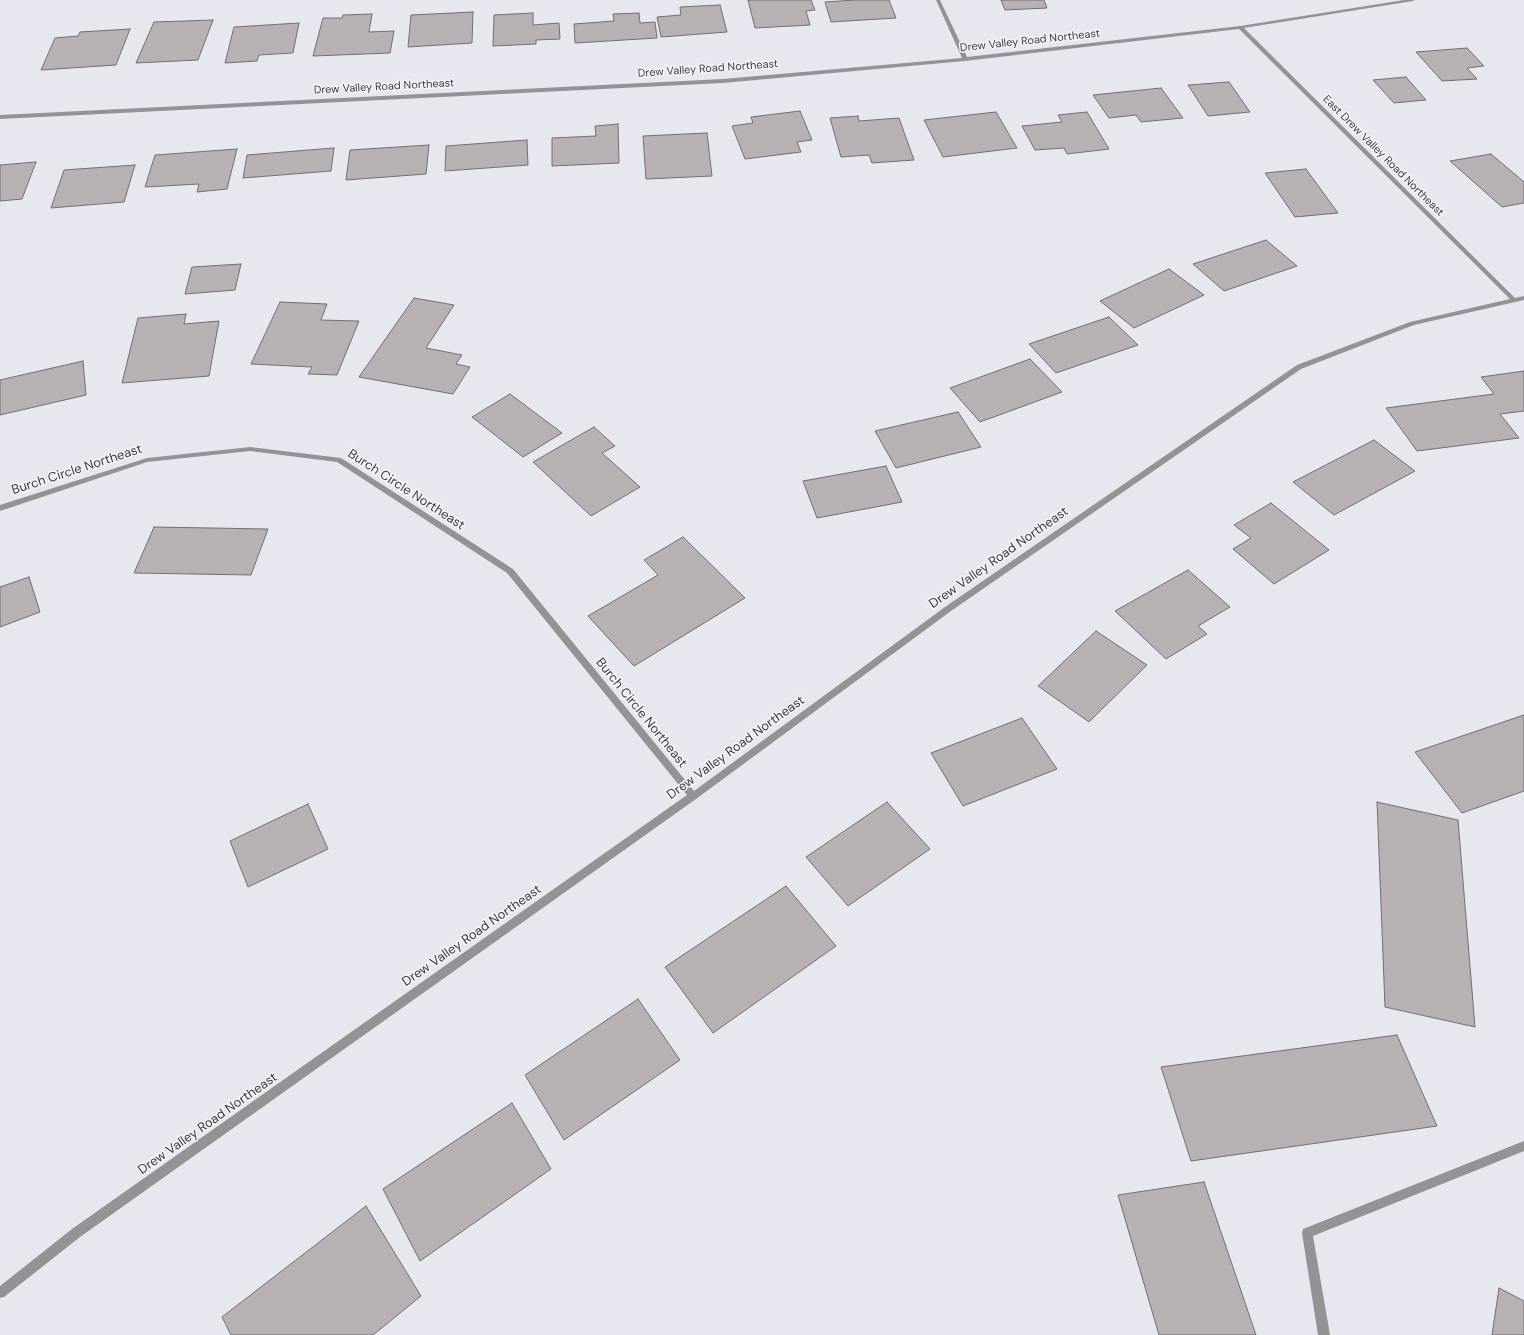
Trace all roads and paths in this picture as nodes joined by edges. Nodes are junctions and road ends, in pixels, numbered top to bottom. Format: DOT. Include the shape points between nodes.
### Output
graph roads {
  1 [pos="938,0"];
  2 [pos="1413,0"];
  3 [pos="1240,27"];
  4 [pos="965,59"];
  5 [pos="0,117"];
  6 [pos="1524,298"];
  7 [pos="1513,299"];
  8 [pos="0,508"];
  9 [pos="693,796"];
  10 [pos="1524,1146"];
  11 [pos="0,1293"];
  12 [pos="1324,1335"];
  1 -- 4 [label="street"];
  2 -- 3 [label="street, Drew Valley Road Northeast"];
  3 -- 4 [label="street, Drew Valley Road Northeast"];
  3 -- 7 [label="street, East Drew Valley Road Northeast"];
  4 -- 5 [label="street, Drew Valley Road Northeast" via="716,81"];
  6 -- 7 [label="street, Drew Valley Road Northeast"];
  7 -- 9 [label="street, Drew Valley Road Northeast" via="1412,323 1299,367 948,609"];
  8 -- 9 [label="street, Burch Circle Northeast" via="147,460 250,449 339,460 510,571"];
  9 -- 11 [label="street, Drew Valley Road Northeast" via="76,1233"];
  10 -- 12 [label="street" via="1307,1233"];
}
